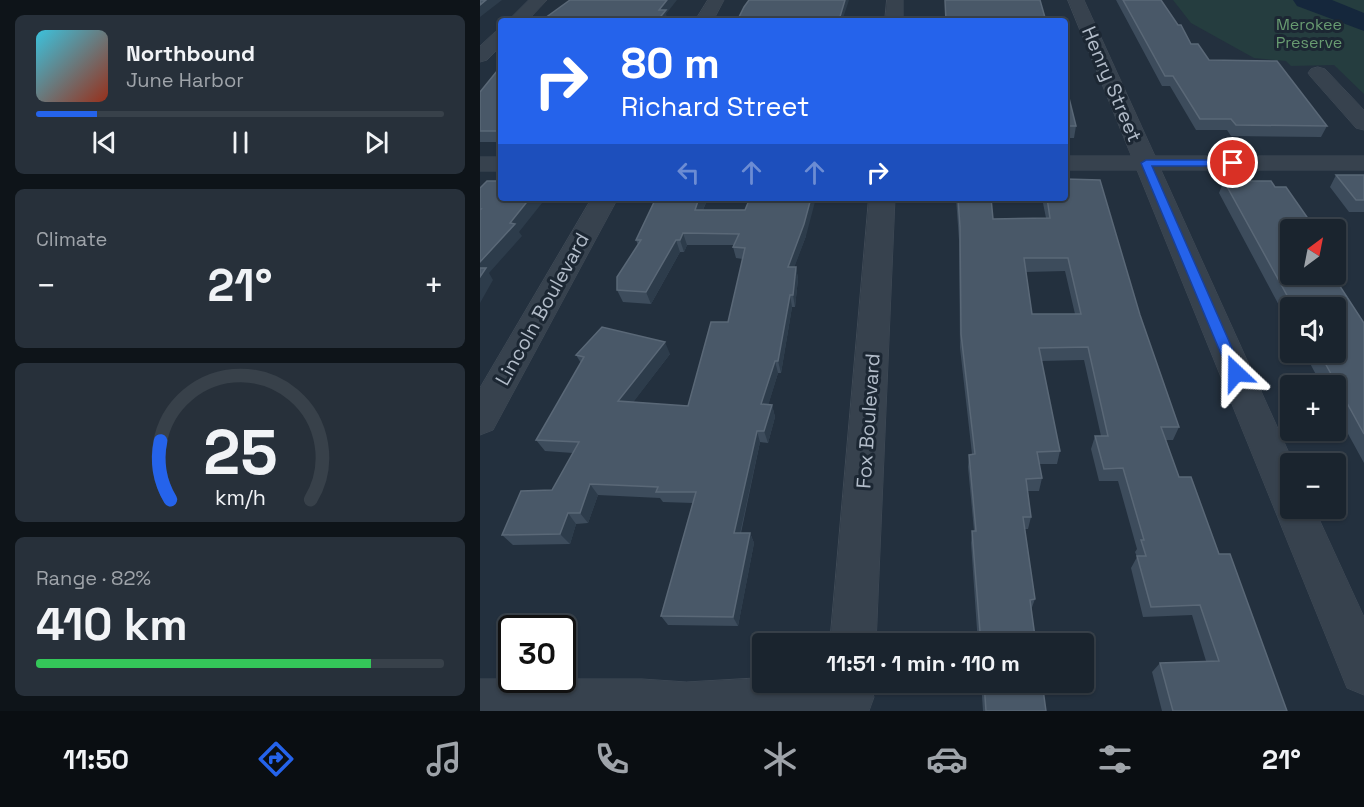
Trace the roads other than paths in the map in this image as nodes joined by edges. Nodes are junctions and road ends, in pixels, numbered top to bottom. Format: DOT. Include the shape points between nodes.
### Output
graph roads {
  1 [pos="539,0"];
  2 [pos="716,0"];
  3 [pos="895,0"];
  4 [pos="1076,0"];
  5 [pos="520,18"];
  6 [pos="706,18"];
  7 [pos="894,18"];
  8 [pos="498,39"];
  9 [pos="480,56"];
  10 [pos="1318,73"];
  11 [pos="1364,123"];
  12 [pos="1068,163"];
  13 [pos="1146,163"];
  14 [pos="1364,163"];
  15 [pos="480,164"];
  16 [pos="498,164"];
  17 [pos="602,201"];
  18 [pos="882,201"];
  19 [pos="480,420"];
  20 [pos="1280,476"];
  21 [pos="1299,519"];
  22 [pos="854,633"];
  23 [pos="1364,671"];
  24 [pos="850,697"];
  25 [pos="480,704"];
  26 [pos="688,709"];
  1 -- 5 [label="street"];
  2 -- 6 [label="street"];
  3 -- 7 [label="street"];
  4 -- 13 [label="street, Henry Street"];
  8 -- 9 [label="street"];
  10 -- 11 [label="street"];
  12 -- 13 [label="street"];
  13 -- 14 [label="street"];
  13 -- 20 [label="street, Henry Street"];
  15 -- 16 [label="street"];
  17 -- 19 [label="street, Lincoln Boulevard"];
  18 -- 22 [label="street, Fox Boulevard"];
  21 -- 23 [label="street"];
  24 -- 26 [label="street"];
  25 -- 26 [label="street" via="642,703"];
}
